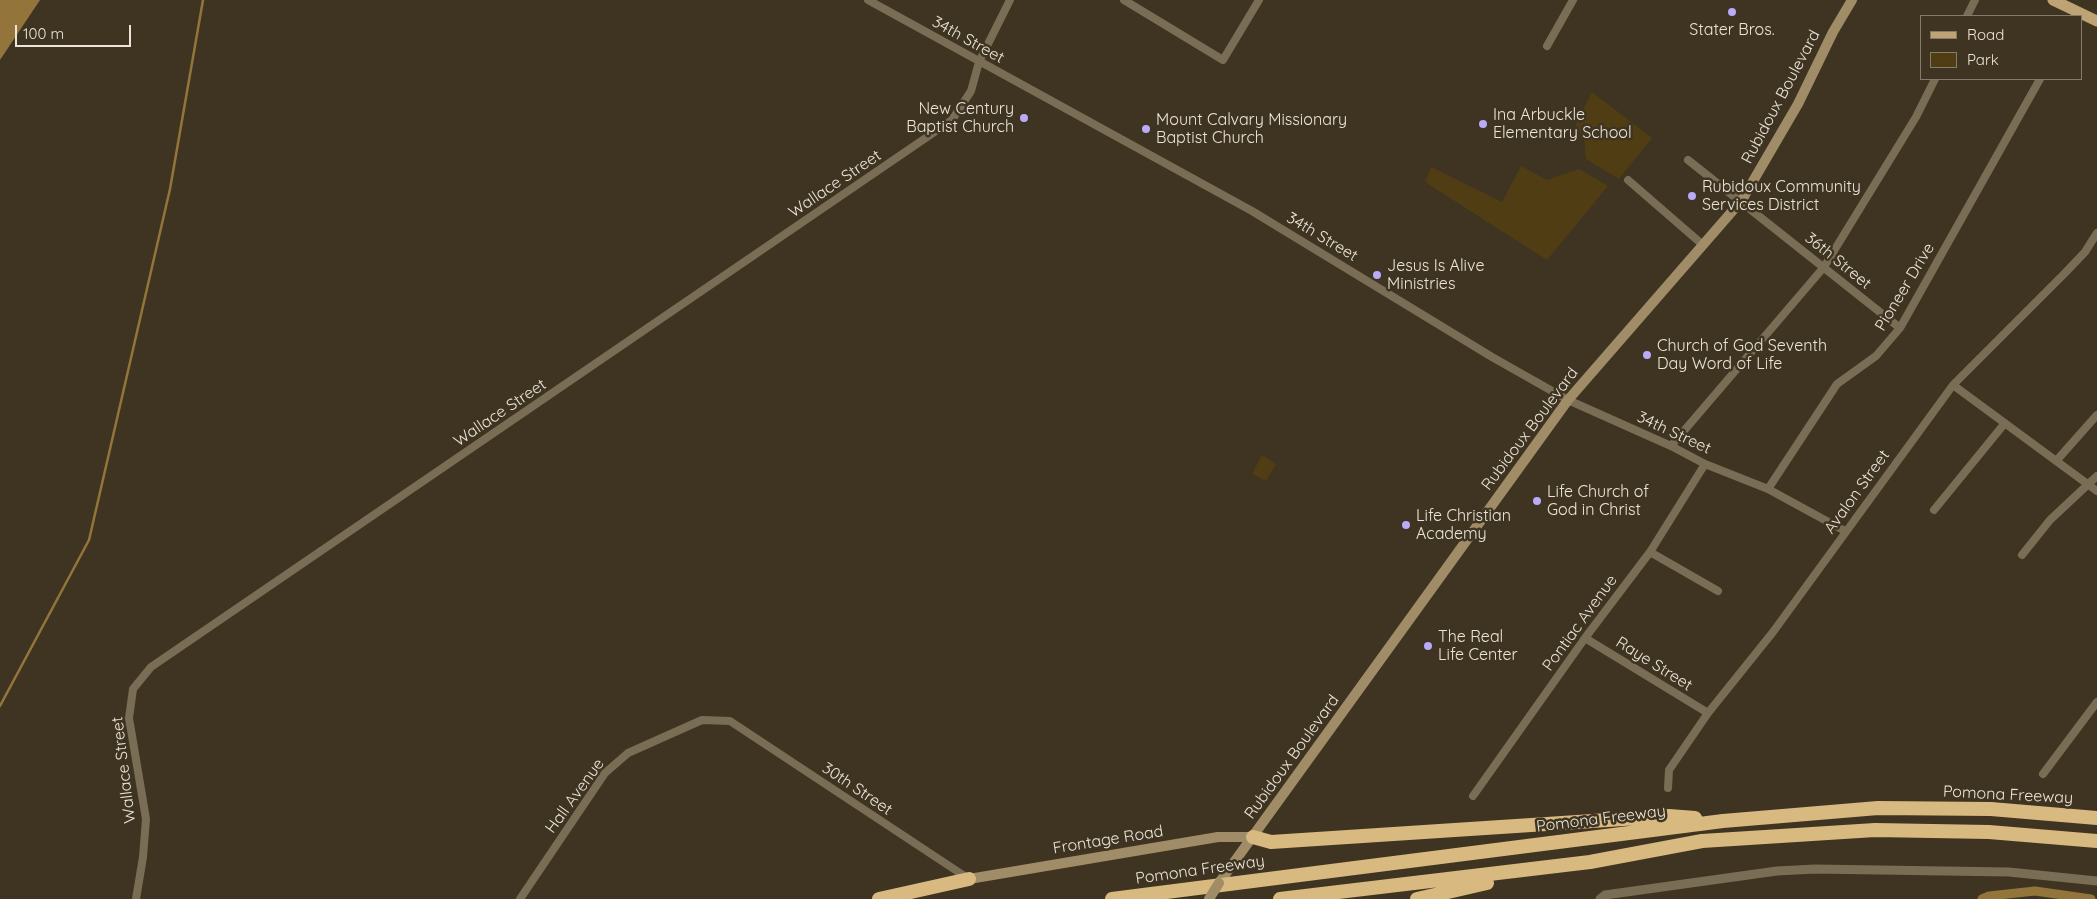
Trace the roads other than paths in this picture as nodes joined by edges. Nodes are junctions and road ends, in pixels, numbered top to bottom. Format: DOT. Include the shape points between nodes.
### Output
graph roads {
  1 [pos="868,0"];
  2 [pos="1010,0"];
  3 [pos="1124,0"];
  4 [pos="1258,0"];
  5 [pos="1573,0"];
  6 [pos="1852,0"];
  7 [pos="1976,0"];
  8 [pos="2053,0"];
  9 [pos="2076,14"];
  10 [pos="1968,15"];
  11 [pos="2082,16"];
  12 [pos="2097,21"];
  13 [pos="1547,46"];
  14 [pos="979,62"];
  15 [pos="1934,80"];
  16 [pos="2039,80"];
  17 [pos="1688,160"];
  18 [pos="1628,180"];
  19 [pos="1742,200"];
  20 [pos="2097,233"];
  21 [pos="1702,245"];
  22 [pos="1824,268"];
  23 [pos="1900,328"];
  24 [pos="1953,385"];
  25 [pos="1568,400"];
  26 [pos="2097,415"];
  27 [pos="2005,423"];
  28 [pos="1672,446"];
  29 [pos="2056,460"];
  30 [pos="1705,464"];
  31 [pos="2097,476"];
  32 [pos="2089,485"];
  33 [pos="1768,490"];
  34 [pos="2097,492"];
  35 [pos="1934,510"];
  36 [pos="1845,531"];
  37 [pos="1650,552"];
  38 [pos="2022,555"];
  39 [pos="1718,591"];
  40 [pos="1585,638"];
  41 [pos="2097,702"];
  42 [pos="1708,713"];
  43 [pos="730,721"];
  44 [pos="2044,774"];
  45 [pos="1668,788"];
  46 [pos="1473,796"];
  47 [pos="2097,818"];
  48 [pos="1723,820"];
  49 [pos="1253,837"];
  50 [pos="2097,841"];
  51 [pos="1590,862"];
  52 [pos="969,878"];
  53 [pos="2097,881"];
  54 [pos="136,899"];
  55 [pos="520,899"];
  56 [pos="879,899"];
  57 [pos="1112,899"];
  58 [pos="1209,899"];
  59 [pos="1280,899"];
  60 [pos="1417,899"];
  61 [pos="1600,899"];
  1 -- 14 [label="street, 34th Street"];
  2 -- 14 [label="street, Wallace Street"];
  3 -- 4 [label="street" via="1223,60"];
  5 -- 13 [label="street"];
  6 -- 19 [label="main road, Rubidoux Boulevard" via="1798,104"];
  7 -- 10 [label="street"];
  8 -- 9 [label="main road"];
  11 -- 12 [label="main road"];
  14 -- 25 [label="street, 34th Street" via="1252,211"];
  14 -- 54 [label="street, Wallace Street" via="971,91 952,120 936,132 151,667 133,689 129,718 146,819 144,857"];
  15 -- 22 [label="street"];
  16 -- 23 [label="street, Pioneer Drive"];
  17 -- 19 [label="street, 36th Street"];
  18 -- 21 [label="street"];
  19 -- 21 [label="main road, Rubidoux Boulevard"];
  19 -- 22 [label="street, 36th Street"];
  20 -- 24 [label="street, Avalon Street" via="2085,252"];
  21 -- 25 [label="main road, Rubidoux Boulevard"];
  22 -- 23 [label="street, 36th Street"];
  22 -- 28 [label="street"];
  23 -- 33 [label="street, Pioneer Drive" via="1876,356 1837,384"];
  24 -- 27 [label="street"];
  24 -- 36 [label="street, Avalon Street"];
  25 -- 28 [label="street, 34th Street"];
  25 -- 49 [label="main road, Rubidoux Boulevard"];
  26 -- 29 [label="street"];
  27 -- 29 [label="street"];
  27 -- 35 [label="street"];
  28 -- 30 [label="street, 34th Street"];
  29 -- 32 [label="street"];
  30 -- 33 [label="street, 34th Street"];
  30 -- 37 [label="street, Pontiac Avenue"];
  31 -- 32 [label="street"];
  32 -- 34 [label="street"];
  32 -- 38 [label="street" via="2050,520"];
  33 -- 36 [label="street, 34th Street"];
  36 -- 42 [label="street, Avalon Street" via="1773,632"];
  37 -- 39 [label="street"];
  37 -- 40 [label="street, Pontiac Avenue"];
  40 -- 42 [label="street, Raye Street"];
  40 -- 46 [label="street, Pontiac Avenue"];
  41 -- 44 [label="street"];
  42 -- 45 [label="street, Avalon Street" via="1669,770"];
  43 -- 52 [label="street, 30th Street"];
  43 -- 55 [label="street, Hall Avenue" via="702,720 628,753 605,773"];
  47 -- 48 [label="highway, Pomona Freeway" via="1991,809 1878,808"];
  48 -- 49 [label="highway" via="1669,816 1269,842"];
  48 -- 57 [label="highway, Pomona Freeway"];
  49 -- 52 [label="main road, Frontage Road" via="1218,837"];
  49 -- 58 [label="main road, Rubidoux Boulevard, bridge"];
  50 -- 51 [label="highway" via="1989,832 1875,830 1702,841"];
  51 -- 59 [label="highway"];
  51 -- 60 [label="highway"];
  52 -- 56 [label="highway"];
  53 -- 61 [label="street" via="2010,872 1815,869 1768,872"];
}
